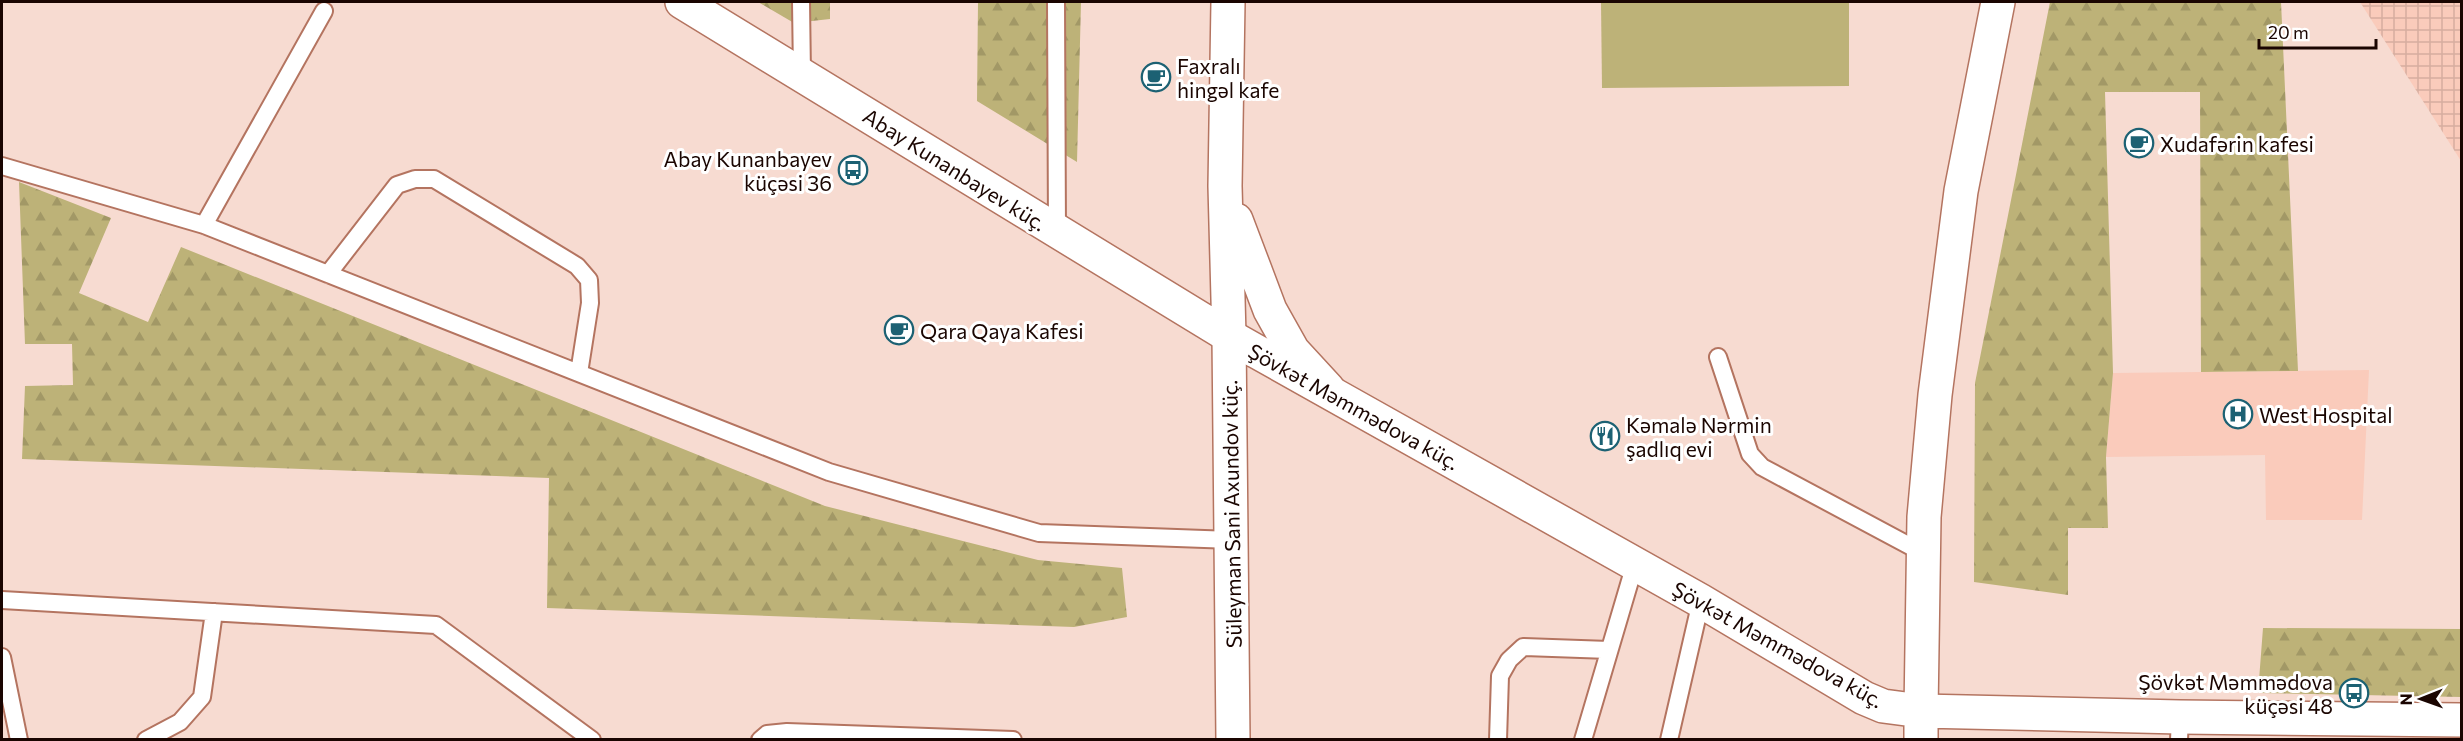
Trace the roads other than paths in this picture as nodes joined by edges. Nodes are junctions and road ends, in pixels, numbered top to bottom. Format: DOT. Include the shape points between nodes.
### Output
graph roads {
  1 [pos="682,2"];
  2 [pos="801,2"];
  3 [pos="1056,2"];
  4 [pos="1228,2"];
  5 [pos="1998,2"];
  6 [pos="324,11"];
  7 [pos="802,75"];
  8 [pos="2,166"];
  9 [pos="1225,186"];
  10 [pos="204,225"];
  11 [pos="1057,232"];
  12 [pos="328,274"];
  13 [pos="1229,336"];
  14 [pos="1718,357"];
  15 [pos="579,373"];
  16 [pos="1333,395"];
  17 [pos="1232,540"];
  18 [pos="1923,553"];
  19 [pos="1635,564"];
  20 [pos="2,600"];
  21 [pos="1701,601"];
  22 [pos="214,612"];
  23 [pos="1609,651"];
  24 [pos="2,657"];
  25 [pos="2462,720"];
  26 [pos="1921,725"];
  27 [pos="2179,728"];
  28 [pos="19,740"];
  29 [pos="146,740"];
  30 [pos="592,740"];
  31 [pos="760,740"];
  32 [pos="1013,740"];
  33 [pos="1233,740"];
  34 [pos="1498,740"];
  35 [pos="1583,740"];
  36 [pos="1669,740"];
  1 -- 7 [label="street, Abay Kunanbayev küç."];
  2 -- 7 [label="lane"];
  3 -- 11 [label="lane"];
  4 -- 9 [label="street, Süleyman Sani Axundov küç."];
  5 -- 18 [label="street" via="1961,191 1935,395"];
  6 -- 10 [label="lane"];
  7 -- 11 [label="street, Abay Kunanbayev küç."];
  8 -- 10 [label="lane"];
  9 -- 13 [label="street, Süleyman Sani Axundov küç."];
  9 -- 16 [label="street" via="1270,310 1293,351"];
  10 -- 12 [label="lane"];
  11 -- 13 [label="street, Abay Kunanbayev küç."];
  12 -- 15 [label="lane"];
  12 -- 15 [label="lane" via="397,185 415,179 434,179 577,266 588,280 590,303"];
  13 -- 16 [label="street, Şövkət Məmmədova küç."];
  13 -- 17 [label="street, Süleyman Sani Axundov küç."];
  14 -- 18 [label="lane" via="1750,454 1762,467"];
  15 -- 17 [label="lane" via="829,472 1039,533"];
  16 -- 19 [label="street, Şövkət Məmmədova küç."];
  17 -- 33 [label="street, Süleyman Sani Axundov küç."];
  18 -- 26 [label="street"];
  19 -- 21 [label="street, Şövkət Məmmədova küç."];
  19 -- 23 [label="lane"];
  20 -- 22 [label="lane"];
  21 -- 26 [label="street, Şövkət Məmmədova küç." via="1864,698"];
  21 -- 36 [label="lane"];
  22 -- 29 [label="lane" via="202,697 180,722"];
  22 -- 30 [label="lane" via="436,625"];
  23 -- 34 [label="lane" via="1523,646 1500,676"];
  23 -- 35 [label="lane"];
  24 -- 28 [label="lane"];
  25 -- 27 [label="street, Şövkət Məmmədova küç."];
  26 -- 27 [label="street, Şövkət Məmmədova küç."];
  31 -- 32 [label="lane" via="767,734 787,732"];
}
